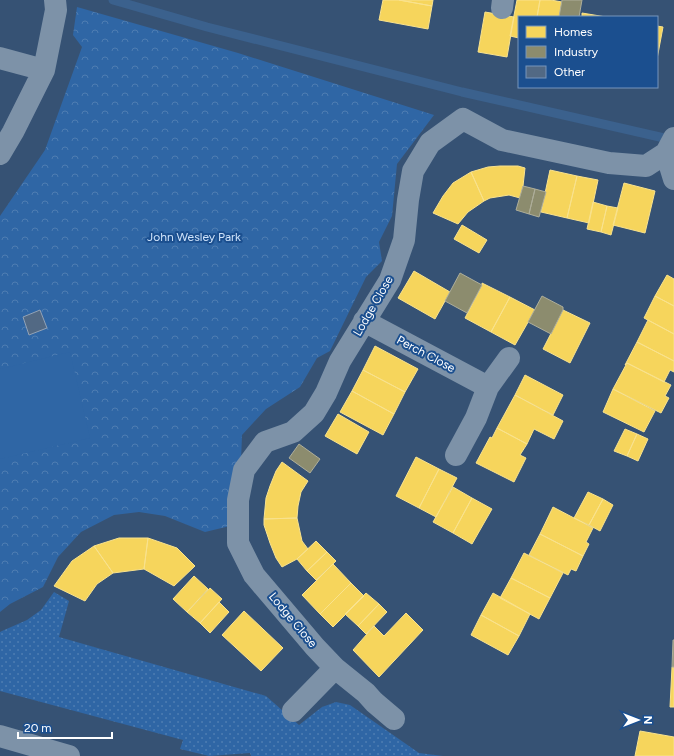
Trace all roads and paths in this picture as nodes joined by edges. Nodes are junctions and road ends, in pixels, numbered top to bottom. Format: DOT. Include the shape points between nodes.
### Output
graph roads {
  1 [pos="55,0"];
  2 [pos="0,58"];
  3 [pos="44,70"];
  4 [pos="670,146"];
  5 [pos="0,154"];
  6 [pos="674,179"];
  7 [pos="364,321"];
  8 [pos="509,358"];
  9 [pos="488,388"];
  10 [pos="456,455"];
  11 [pos="335,668"];
  12 [pos="293,711"];
  13 [pos="394,719"];
  14 [pos="0,736"];
  15 [pos="69,756"];
  1 -- 3 [label="street" via="56,10"];
  2 -- 3 [label="street"];
  3 -- 5 [label="street"];
  4 -- 6 [label="street"];
  4 -- 7 [label="street, Lodge Close" via="646,166 602,162 502,140 462,119 430,143 413,171 404,240 390,280"];
  7 -- 9 [label="street, Perch Close"];
  7 -- 11 [label="street, Lodge Close" via="314,413 293,432 265,442 244,470 238,500 238,543 254,575"];
  8 -- 9 [label="street"];
  9 -- 10 [label="street" via="476,418"];
  11 -- 12 [label="street"];
  11 -- 13 [label="street, Lodge Close"];
  14 -- 15 [label="street"];
}
